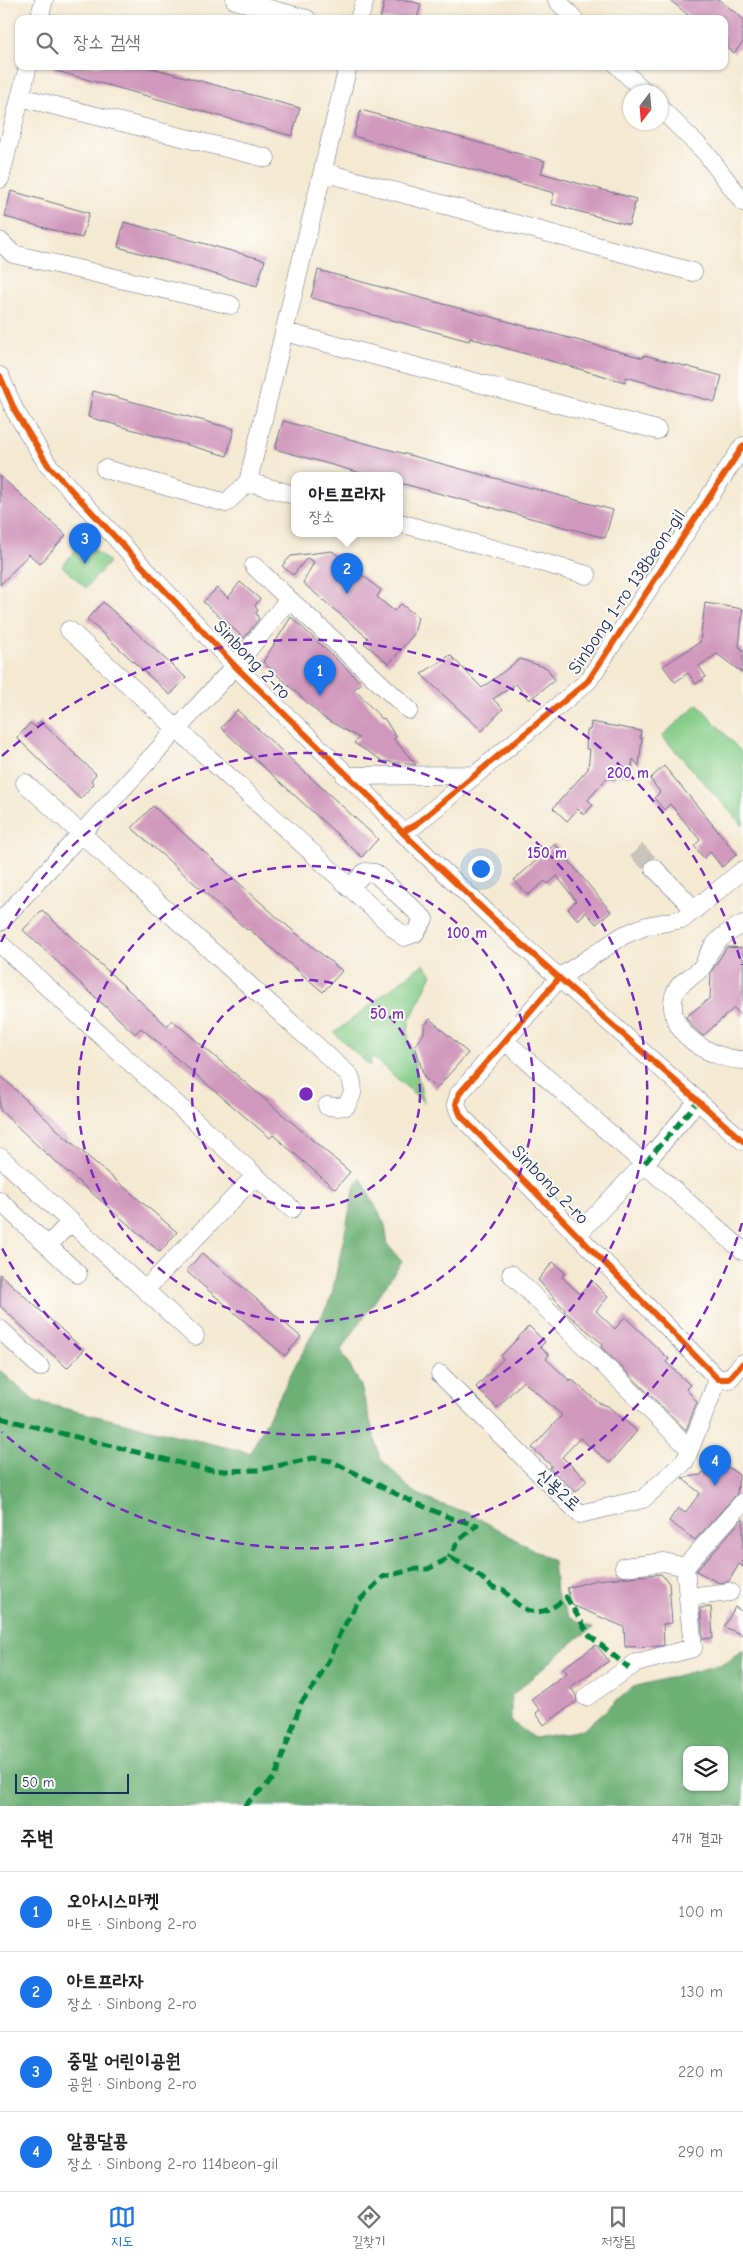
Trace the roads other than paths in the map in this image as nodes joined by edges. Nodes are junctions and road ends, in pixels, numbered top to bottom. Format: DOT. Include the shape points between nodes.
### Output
graph roads {
  1 [pos="44,0"];
  2 [pos="235,0"];
  3 [pos="365,0"];
  4 [pos="557,0"];
  5 [pos="40,15"];
  6 [pos="292,15"];
  7 [pos="361,15"];
  8 [pos="570,15"];
  9 [pos="27,70"];
  10 [pos="347,70"];
  11 [pos="622,70"];
  12 [pos="638,85"];
  13 [pos="20,97"];
  14 [pos="668,116"];
  15 [pos="266,158"];
  16 [pos="323,172"];
  17 [pos="0,180"];
  18 [pos="743,202"];
  19 [pos="0,241"];
  20 [pos="693,272"];
  21 [pos="231,305"];
  22 [pos="285,332"];
  23 [pos="0,376"];
  24 [pos="657,430"];
  25 [pos="743,446"];
  26 [pos="105,468"];
  27 [pos="248,482"];
  28 [pos="291,493"];
  29 [pos="403,525"];
  30 [pos="254,566"];
  31 [pos="587,575"];
  32 [pos="290,599"];
  33 [pos="69,630"];
  34 [pos="235,666"];
  35 [pos="409,710"];
  36 [pos="177,729"];
  37 [pos="474,775"];
  38 [pos="345,776"];
  39 [pos="26,783"];
  40 [pos="402,832"];
  41 [pos="80,834"];
  42 [pos="654,868"];
  43 [pos="743,870"];
  44 [pos="349,888"];
  45 [pos="695,910"];
  46 [pos="0,922"];
  47 [pos="743,924"];
  48 [pos="0,944"];
  49 [pos="559,978"];
  50 [pos="505,1041"];
  51 [pos="743,1060"];
  52 [pos="698,1101"];
  53 [pos="327,1106"];
  54 [pos="743,1141"];
  55 [pos="0,1157"];
  56 [pos="645,1163"];
  57 [pos="255,1176"];
  58 [pos="0,1201"];
  59 [pos="292,1209"];
  60 [pos="71,1221"];
  61 [pos="578,1235"];
  62 [pos="48,1246"];
  63 [pos="743,1251"];
  64 [pos="78,1274"];
  65 [pos="511,1274"];
  66 [pos="145,1290"];
  67 [pos="0,1330"];
  68 [pos="194,1336"];
  69 [pos="743,1364"];
  70 [pos="40,1367"];
  71 [pos="440,1374"];
  72 [pos="718,1379"];
  73 [pos="690,1449"];
  74 [pos="743,1502"];
  75 [pos="624,1567"];
  76 [pos="684,1567"];
  77 [pos="730,1592"];
  78 [pos="688,1596"];
  79 [pos="586,1697"];
  1 -- 5 [label="street"];
  2 -- 6 [label="street"];
  3 -- 7 [label="street"];
  4 -- 8 [label="street"];
  9 -- 13 [label="street"];
  10 -- 16 [label="street"];
  11 -- 12 [label="street"];
  13 -- 15 [label="street"];
  13 -- 17 [label="street"];
  14 -- 18 [label="street" via="705,152"];
  16 -- 20 [label="street"];
  16 -- 22 [label="street"];
  19 -- 21 [label="street" via="13,254"];
  22 -- 24 [label="street"];
  22 -- 27 [label="street"];
  23 -- 34 [label="street, Sinbong 2-ro" via="15,411 48,465"];
  25 -- 37 [label="street, Sinbong 1-ro 138beon-gil" via="588,681"];
  26 -- 27 [label="street" via="226,503"];
  27 -- 28 [label="street"];
  29 -- 31 [label="street"];
  30 -- 32 [label="street"];
  32 -- 34 [label="street"];
  32 -- 35 [label="street"];
  33 -- 36 [label="street"];
  34 -- 36 [label="street"];
  34 -- 38 [label="street, Sinbong 2-ro"];
  36 -- 41 [label="street"];
  36 -- 44 [label="street"];
  37 -- 38 [label="street"];
  37 -- 40 [label="street, Sinbong 1-ro 138beon-gil" via="415,825"];
  38 -- 40 [label="street, Sinbong 2-ro"];
  39 -- 41 [label="street"];
  40 -- 49 [label="street, Sinbong 2-ro"];
  41 -- 46 [label="street"];
  41 -- 53 [label="street" via="350,1076 354,1086 346,1106"];
  42 -- 45 [label="street"];
  43 -- 45 [label="street"];
  45 -- 49 [label="street" via="683,919 646,926 624,935"];
  47 -- 51 [label="street" via="726,933 710,950 698,972 683,981 674,995 672,1014 695,1044 728,1059"];
  48 -- 57 [label="street"];
  49 -- 50 [label="street, Sinbong 2-ro"];
  49 -- 52 [label="street, Sinbong 2-ro"];
  50 -- 56 [label="street"];
  50 -- 61 [label="street, Sinbong 2-ro" via="460,1094 456,1104 461,1116"];
  52 -- 54 [label="street, Sinbong 2-ro"];
  52 -- 56 [label="street"];
  55 -- 60 [label="street"];
  56 -- 61 [label="street"];
  56 -- 63 [label="street"];
  57 -- 59 [label="street"];
  57 -- 66 [label="street"];
  58 -- 62 [label="street"];
  60 -- 62 [label="street"];
  60 -- 66 [label="street"];
  61 -- 72 [label="street, Sinbong 2-ro"];
  62 -- 64 [label="street"];
  65 -- 73 [label="street"];
  66 -- 68 [label="street"];
  67 -- 70 [label="street"];
  69 -- 72 [label="street" via="729,1379"];
  71 -- 73 [label="street, 신봉2로" via="580,1514 643,1498 685,1461"];
  72 -- 73 [label="street, 신봉2로"];
  74 -- 76 [label="street"];
  75 -- 76 [label="street" via="664,1562"];
  76 -- 78 [label="street"];
  77 -- 78 [label="street"];
  78 -- 79 [label="street" via="693,1648 636,1663"];
}
